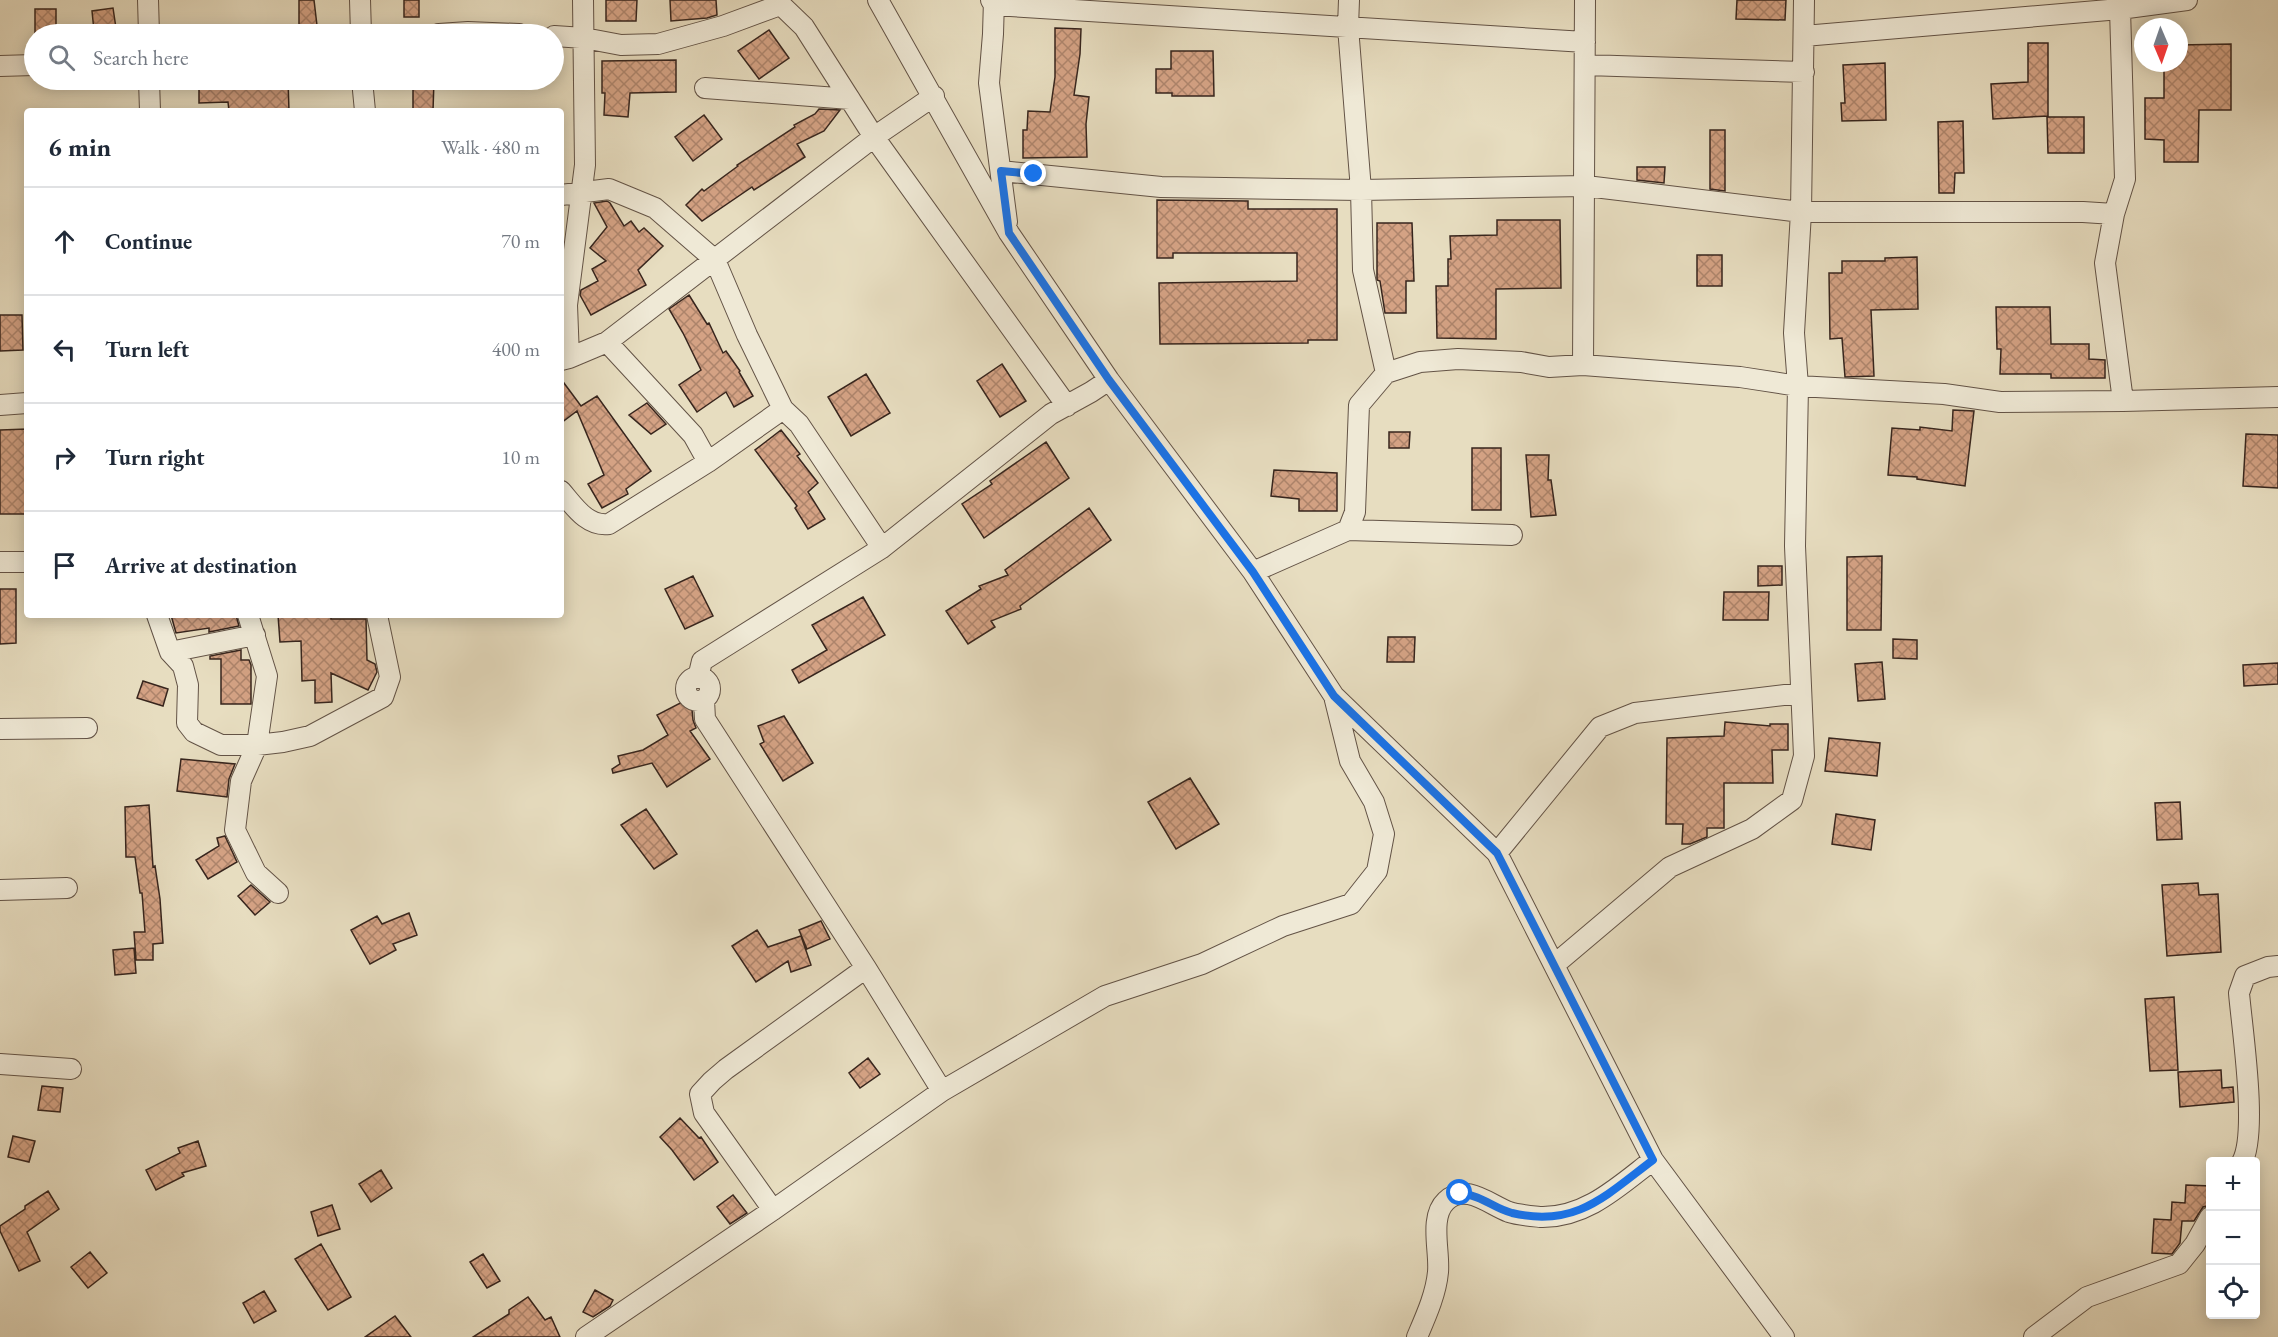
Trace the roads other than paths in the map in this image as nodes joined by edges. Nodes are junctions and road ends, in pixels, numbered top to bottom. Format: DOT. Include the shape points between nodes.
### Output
graph roads {
  1 [pos="148,0"];
  2 [pos="360,0"];
  3 [pos="583,0"];
  4 [pos="878,0"];
  5 [pos="1349,0"];
  6 [pos="1585,0"];
  7 [pos="1804,0"];
  8 [pos="2187,0"];
  9 [pos="778,2"];
  10 [pos="993,2"];
  11 [pos="2090,6"];
  12 [pos="2120,9"];
  13 [pos="149,24"];
  14 [pos="361,24"];
  15 [pos="1348,27"];
  16 [pos="1804,36"];
  17 [pos="564,37"];
  18 [pos="584,38"];
  19 [pos="1585,42"];
  20 [pos="24,65"];
  21 [pos="1586,65"];
  22 [pos="0,66"];
  23 [pos="1804,72"];
  24 [pos="705,88"];
  25 [pos="149,90"];
  26 [pos="363,90"];
  27 [pos="934,96"];
  28 [pos="850,99"];
  29 [pos="150,108"];
  30 [pos="366,108"];
  31 [pos="874,137"];
  32 [pos="1001,171"];
  33 [pos="1586,186"];
  34 [pos="1361,190"];
  35 [pos="571,194"];
  36 [pos="1801,212"];
  37 [pos="2114,214"];
  38 [pos="1009,233"];
  39 [pos="715,260"];
  40 [pos="607,342"];
  41 [pos="565,359"];
  42 [pos="1583,365"];
  43 [pos="1386,373"];
  44 [pos="1109,380"];
  45 [pos="1798,386"];
  46 [pos="2278,397"];
  47 [pos="2123,401"];
  48 [pos="24,403"];
  49 [pos="0,405"];
  50 [pos="1067,406"];
  51 [pos="783,409"];
  52 [pos="708,462"];
  53 [pos="564,494"];
  54 [pos="1348,530"];
  55 [pos="1512,535"];
  56 [pos="882,548"];
  57 [pos="0,562"];
  58 [pos="24,562"];
  59 [pos="1253,572"];
  60 [pos="158,618"];
  61 [pos="249,618"];
  62 [pos="378,618"];
  63 [pos="255,635"];
  64 [pos="170,652"];
  65 [pos="1802,693"];
  66 [pos="1334,696"];
  67 [pos="87,728"];
  68 [pos="0,729"];
  69 [pos="257,745"];
  70 [pos="1497,853"];
  71 [pos="67,888"];
  72 [pos="0,890"];
  73 [pos="278,893"];
  74 [pos="1554,965"];
  75 [pos="2278,966"];
  76 [pos="866,968"];
  77 [pos="0,1064"];
  78 [pos="71,1069"];
  79 [pos="942,1091"];
  80 [pos="2244,1157"];
  81 [pos="1653,1160"];
  82 [pos="773,1210"];
  83 [pos="2206,1225"];
  84 [pos="586,1337"];
  85 [pos="1418,1337"];
  86 [pos="1784,1337"];
  87 [pos="2034,1337"];
  1 -- 13 [label="street"];
  2 -- 14 [label="street"];
  3 -- 18 [label="street"];
  4 -- 27 [label="street"];
  5 -- 15 [label="street"];
  6 -- 19 [label="street"];
  7 -- 16 [label="street"];
  8 -- 12 [label="street"];
  9 -- 18 [label="street" via="723,26 658,44 621,45"];
  9 -- 28 [label="street" via="804,27"];
  10 -- 15 [label="street"];
  10 -- 32 [label="street" via="989,82"];
  11 -- 12 [label="street"];
  11 -- 16 [label="street"];
  12 -- 37 [label="street" via="2125,180"];
  15 -- 19 [label="street"];
  15 -- 34 [label="street"];
  16 -- 23 [label="street"];
  17 -- 18 [label="street"];
  18 -- 35 [label="street" via="585,165"];
  19 -- 21 [label="street"];
  20 -- 22 [label="street"];
  21 -- 23 [label="street"];
  21 -- 33 [label="street"];
  23 -- 36 [label="street"];
  24 -- 28 [label="street"];
  25 -- 29 [label="street"];
  26 -- 30 [label="street"];
  27 -- 31 [label="street"];
  27 -- 38 [label="street"];
  28 -- 31 [label="street"];
  31 -- 39 [label="street"];
  31 -- 50 [label="street"];
  32 -- 34 [label="street" via="1161,187"];
  32 -- 38 [label="street"];
  33 -- 34 [label="street"];
  33 -- 36 [label="street"];
  33 -- 42 [label="street"];
  34 -- 43 [label="street" via="1363,270"];
  35 -- 39 [label="street" via="609,189 655,208"];
  35 -- 41 [label="street"];
  36 -- 37 [label="street"];
  36 -- 45 [label="street" via="1794,333"];
  37 -- 47 [label="street" via="2105,263"];
  38 -- 44 [label="street"];
  39 -- 40 [label="street"];
  39 -- 51 [label="street"];
  40 -- 41 [label="street"];
  40 -- 52 [label="street" via="693,435"];
  42 -- 43 [label="street" via="1549,367 1458,359 1420,362"];
  42 -- 45 [label="street" via="1740,376"];
  43 -- 54 [label="street" via="1359,405 1355,512"];
  44 -- 50 [label="street"];
  44 -- 59 [label="street"];
  45 -- 47 [label="street" via="1944,394 2000,402"];
  45 -- 65 [label="street" via="1795,546"];
  46 -- 47 [label="street"];
  48 -- 49 [label="street"];
  50 -- 56 [label="street" via="1051,414"];
  51 -- 52 [label="street"];
  51 -- 56 [label="street" via="799,424"];
  52 -- 53 [label="street" via="609,524 592,522"];
  54 -- 55 [label="street"];
  54 -- 59 [label="street"];
  56 -- 76 [label="street" via="702,661 698,678 688,682 687,692 694,700 704,700 705,719"];
  57 -- 58 [label="street"];
  59 -- 66 [label="street"];
  60 -- 64 [label="street"];
  61 -- 63 [label="street"];
  62 -- 69 [label="street" via="390,677 383,697 310,736"];
  63 -- 64 [label="street"];
  63 -- 69 [label="street" via="267,676"];
  64 -- 69 [label="street" via="183,666 188,686 187,723 194,732 221,745"];
  65 -- 70 [label="street" via="1635,713 1600,727"];
  65 -- 74 [label="street" via="1804,756 1792,800 1752,829 1670,867"];
  66 -- 70 [label="street"];
  66 -- 79 [label="street" via="1350,761 1374,802 1384,834 1377,871 1351,904 1283,926 1202,964 1105,996"];
  67 -- 68 [label="street"];
  69 -- 73 [label="street" via="241,781 235,830 256,873"];
  70 -- 74 [label="street"];
  71 -- 72 [label="street"];
  74 -- 81 [label="street"];
  75 -- 80 [label="street" via="2245,976 2239,993 2250,1127"];
  76 -- 79 [label="street"];
  76 -- 82 [label="street" via="726,1069 700,1095 704,1113"];
  77 -- 78 [label="street"];
  79 -- 82 [label="street"];
  81 -- 85 [label="street" via="1594,1204 1569,1215 1510,1212 1476,1195 1460,1193 1446,1201 1436,1223 1438,1271 1432,1301"];
  81 -- 86 [label="street"];
  82 -- 84 [label="street"];
  83 -- 87 [label="street" via="2180,1264 2087,1298"];
}
